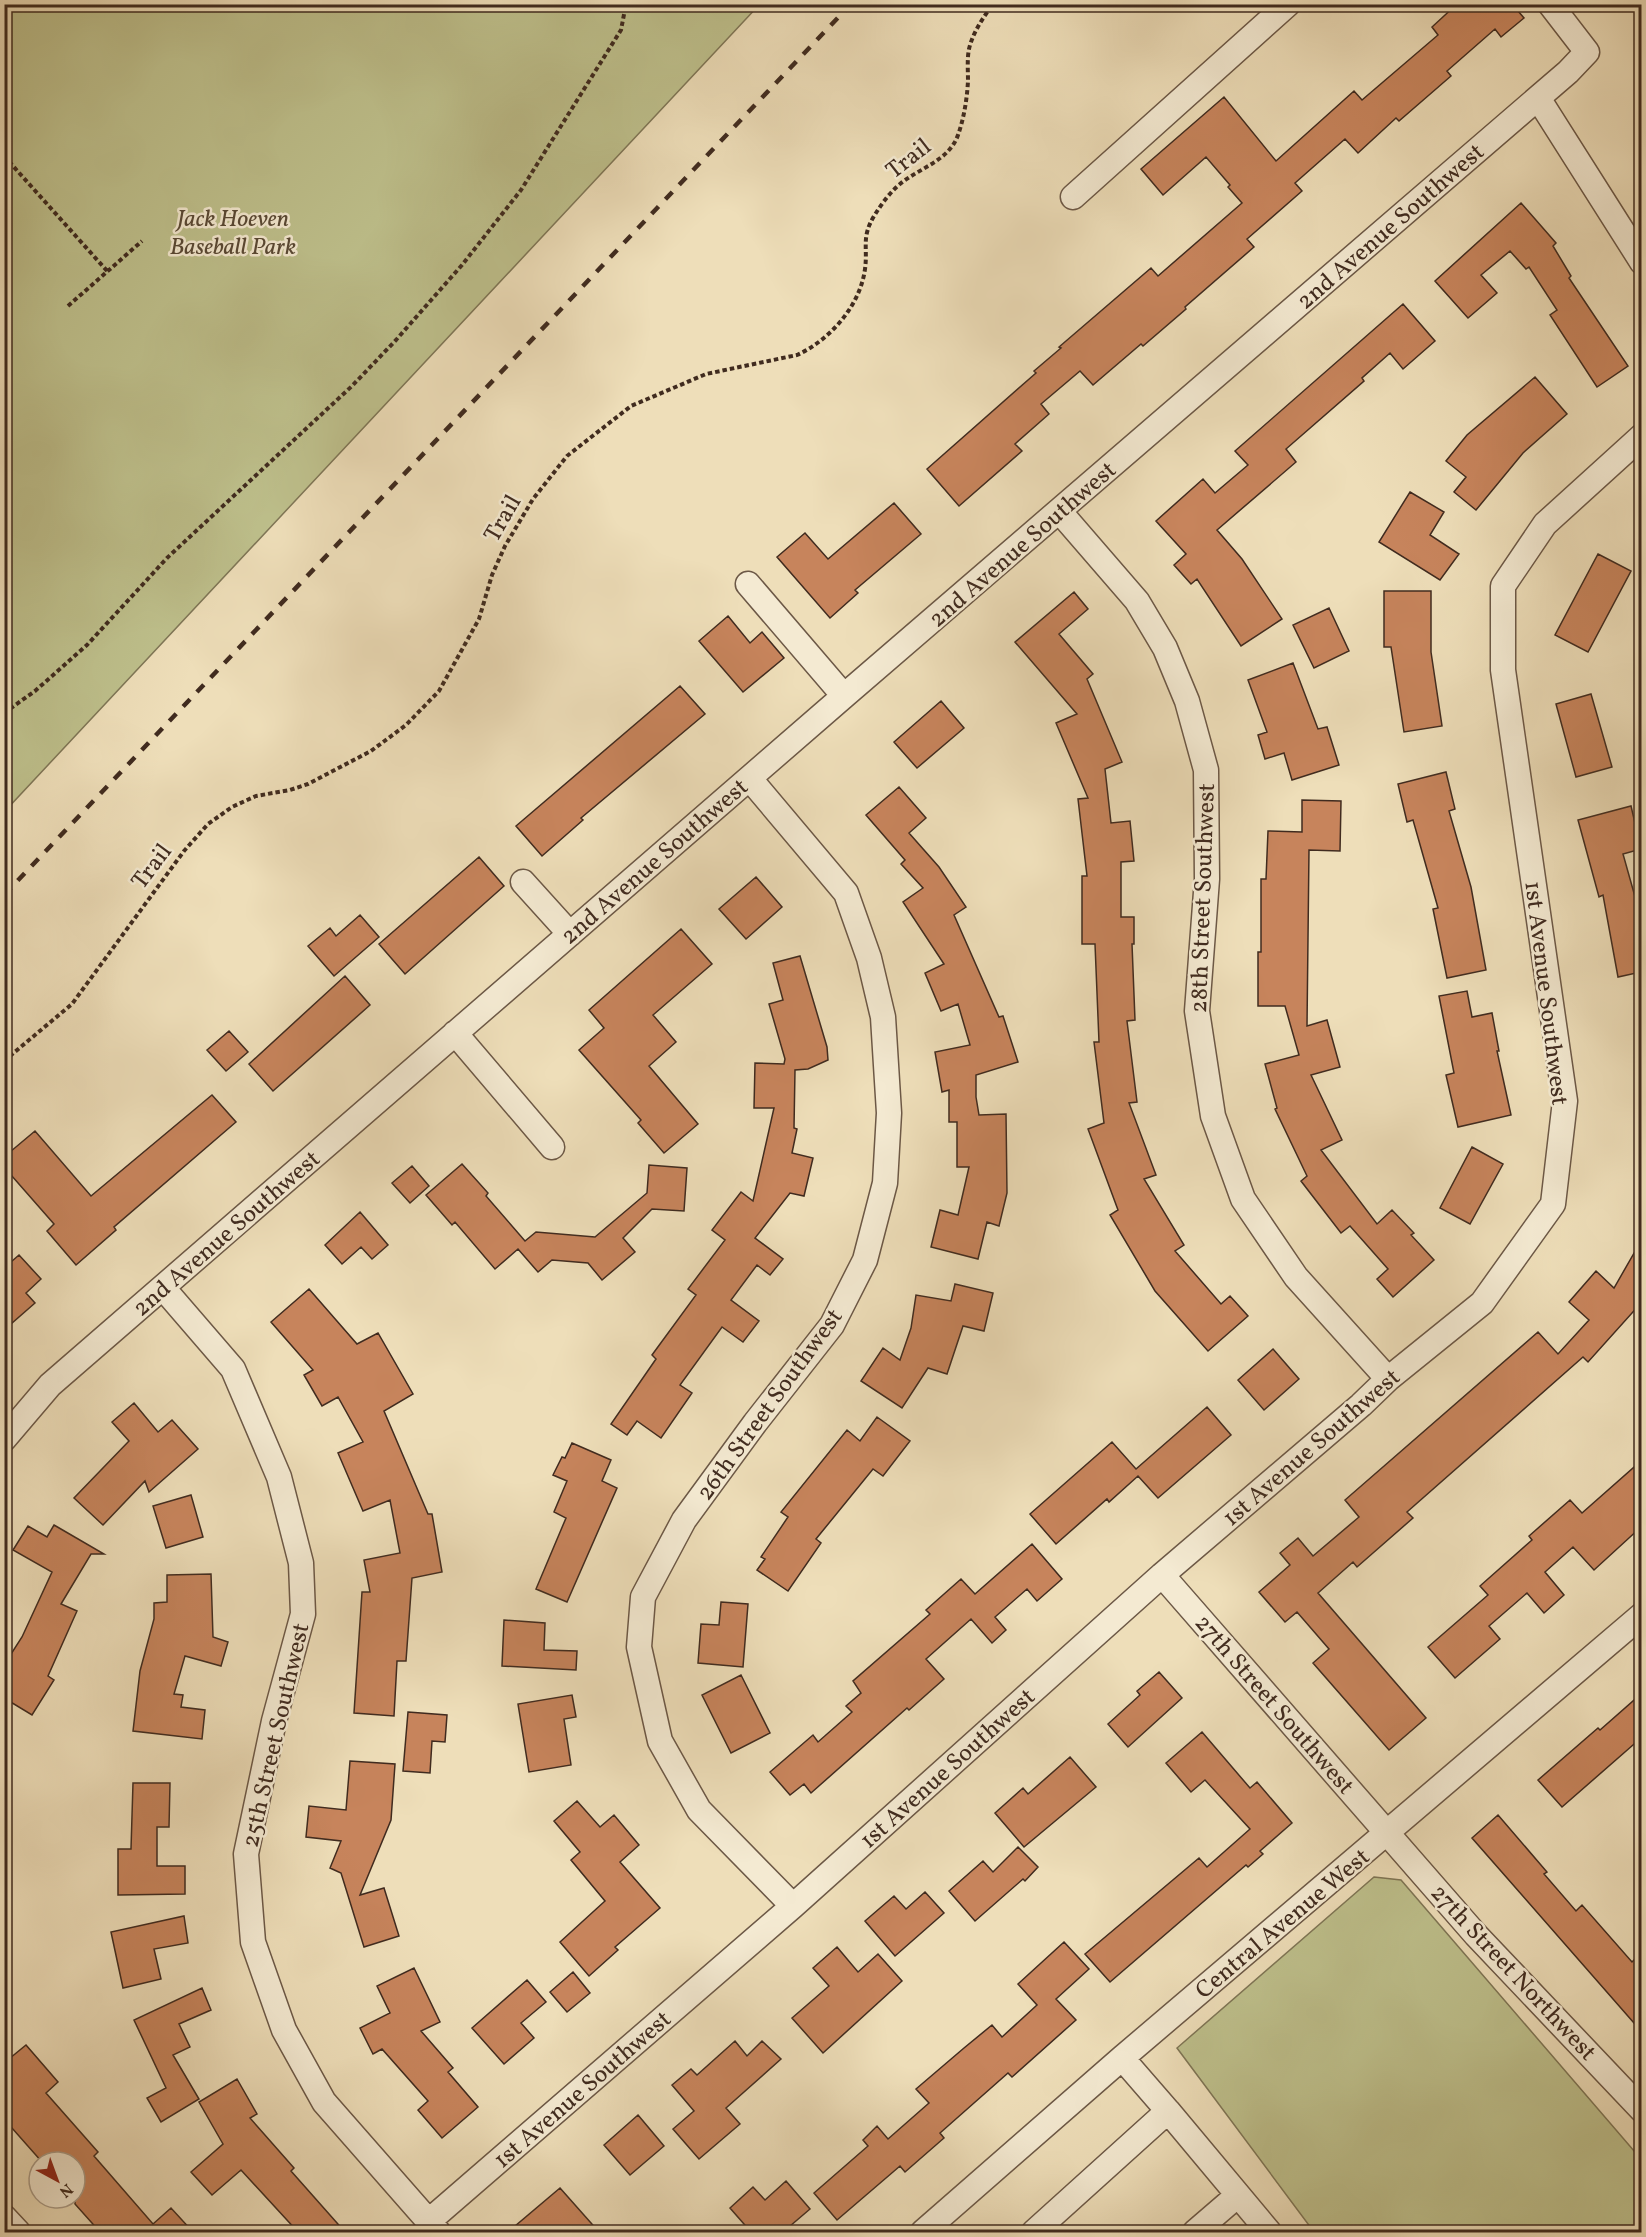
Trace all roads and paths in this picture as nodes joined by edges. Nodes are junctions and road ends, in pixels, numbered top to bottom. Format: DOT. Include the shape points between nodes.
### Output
graph roads {
  1 [pos="626,4"];
  2 [pos="993,4"];
  3 [pos="1288,4"];
  4 [pos="1550,4"];
  5 [pos="1538,98"];
  6 [pos="4,156"];
  7 [pos="1073,197"];
  8 [pos="142,241"];
  9 [pos="1641,262"];
  10 [pos="108,272"];
  11 [pos="68,306"];
  12 [pos="1641,436"];
  13 [pos="1060,512"];
  14 [pos="748,584"];
  15 [pos="844,696"];
  16 [pos="4,713"];
  17 [pos="750,778"];
  18 [pos="523,882"];
  19 [pos="570,934"];
  20 [pos="455,1033"];
  21 [pos="4,1061"];
  22 [pos="552,1147"];
  23 [pos="164,1289"];
  24 [pos="1388,1379"];
  25 [pos="4,1439"];
  26 [pos="1162,1575"];
  27 [pos="1641,1615"];
  28 [pos="1388,1833"];
  29 [pos="793,1906"];
  30 [pos="1122,2058"];
  31 [pos="1641,2110"];
  32 [pos="1168,2111"];
  33 [pos="1238,2195"];
  34 [pos="4,2217"];
  35 [pos="434,2227"];
  36 [pos="18,2232"];
  37 [pos="923,2232"];
  38 [pos="1034,2232"];
  39 [pos="1195,2232"];
  40 [pos="1269,2232"];
  1 -- 16 [label="path" via="621,30 521,190 462,265 352,386 167,558 87,645 35,692"];
  2 -- 21 [label="path, Trail" via="980,21 969,49 964,110 957,137 932,165 901,183 881,205 864,243 865,267 860,289 836,326 810,349 796,355 706,374 631,406 567,456 533,499 505,546 479,619 439,691 406,725 371,751 308,784 256,796 208,824 72,1004"];
  3 -- 7 [label="street"];
  4 -- 5 [label="street, 2nd Avenue Southwest" via="1587,52"];
  5 -- 9 [label="street"];
  5 -- 13 [label="street, 2nd Avenue Southwest"];
  6 -- 10 [label="path"];
  8 -- 10 [label="path"];
  10 -- 11 [label="path"];
  12 -- 24 [label="street, 1st Avenue Southwest" via="1545,524 1503,586 1503,670 1565,1101 1553,1204 1482,1302"];
  13 -- 15 [label="street, 2nd Avenue Southwest"];
  13 -- 24 [label="street, 28th Street Southwest" via="1137,601 1165,648 1187,701 1206,770 1207,879 1197,1011 1213,1116 1243,1199 1296,1277"];
  14 -- 15 [label="street"];
  15 -- 17 [label="street, 2nd Avenue Southwest"];
  17 -- 19 [label="street, 2nd Avenue Southwest"];
  17 -- 29 [label="street, 26th Street Southwest" via="846,893 869,958 883,1017 889,1113 885,1183 865,1260 832,1325 684,1520 643,1597 639,1647 660,1741 699,1810"];
  18 -- 19 [label="street"];
  19 -- 20 [label="street, 2nd Avenue Southwest"];
  20 -- 22 [label="street"];
  20 -- 23 [label="street, 2nd Avenue Southwest"];
  23 -- 25 [label="street, 2nd Avenue Southwest" via="50,1385"];
  23 -- 35 [label="street, 25th Street Southwest" via="233,1369 279,1477 301,1563 303,1614 274,1721 246,1854 253,1942 284,2030 324,2102"];
  24 -- 26 [label="street, 1st Avenue Southwest"];
  26 -- 28 [label="street, 27th Street Southwest"];
  26 -- 29 [label="street, 1st Avenue Southwest"];
  27 -- 28 [label="street, Central Avenue West"];
  28 -- 30 [label="street, Central Avenue West"];
  28 -- 31 [label="street, 27th Street Northwest" via="1476,1935"];
  29 -- 35 [label="street, 1st Avenue Southwest"];
  30 -- 32 [label="street"];
  30 -- 37 [label="street, Central Avenue West"];
  32 -- 33 [label="street"];
  32 -- 38 [label="street"];
  33 -- 39 [label="street"];
  33 -- 40 [label="street"];
  34 -- 36 [label="street"];
}
